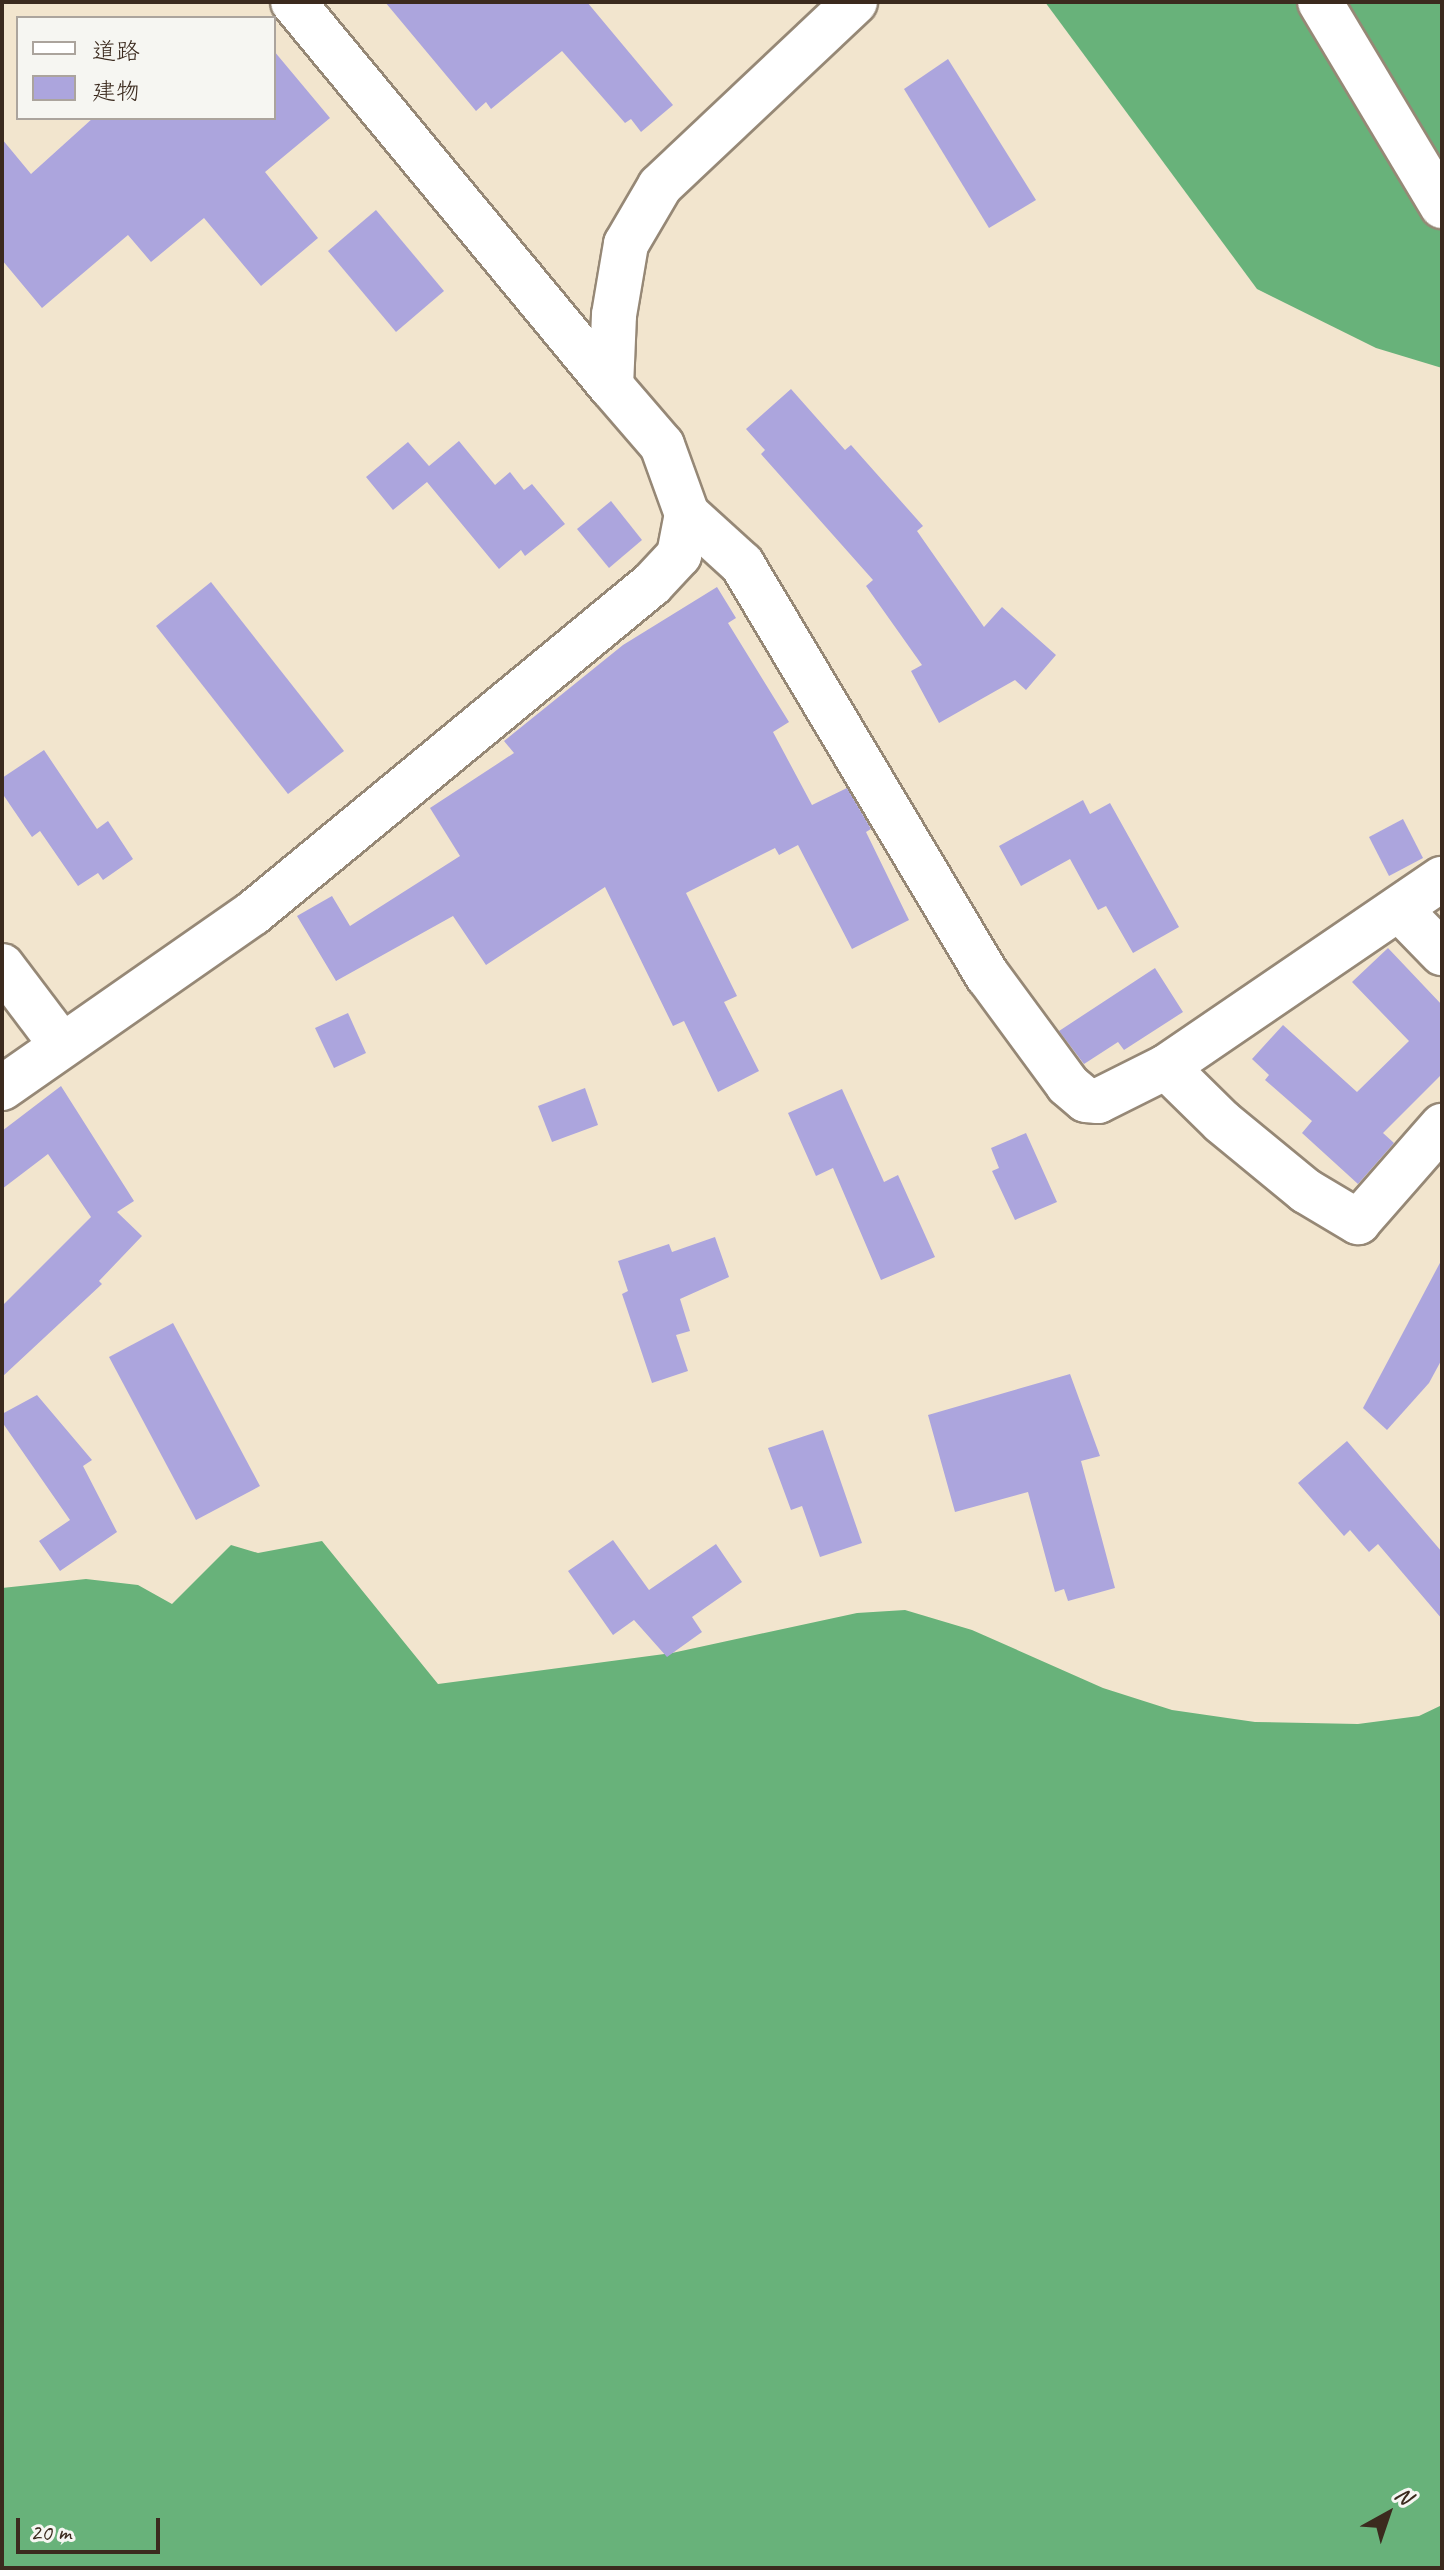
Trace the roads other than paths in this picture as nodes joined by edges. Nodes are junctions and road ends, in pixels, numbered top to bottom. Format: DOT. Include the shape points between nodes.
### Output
graph roads {
  1 [pos="293,2"];
  2 [pos="855,2"];
  3 [pos="1320,2"];
  4 [pos="1442,206"];
  5 [pos="611,386"];
  6 [pos="687,514"];
  7 [pos="1442,879"];
  8 [pos="1399,909"];
  9 [pos="1442,953"];
  10 [pos="2,966"];
  11 [pos="61,1044"];
  12 [pos="1166,1067"];
  13 [pos="2,1088"];
  14 [pos="1442,1126"];
  1 -- 5 [label="street"];
  2 -- 5 [label="street" via="660,186 626,244 614,315"];
  3 -- 4 [label="street"];
  5 -- 6 [label="street" via="662,445"];
  6 -- 11 [label="street" via="679,555 652,584 253,913"];
  6 -- 12 [label="street" via="742,564 988,976 1068,1085 1086,1100 1098,1101"];
  7 -- 8 [label="street"];
  8 -- 9 [label="street"];
  8 -- 12 [label="street"];
  10 -- 11 [label="street"];
  11 -- 13 [label="street"];
  12 -- 14 [label="street" via="1282,1171 1358,1222"];
}
